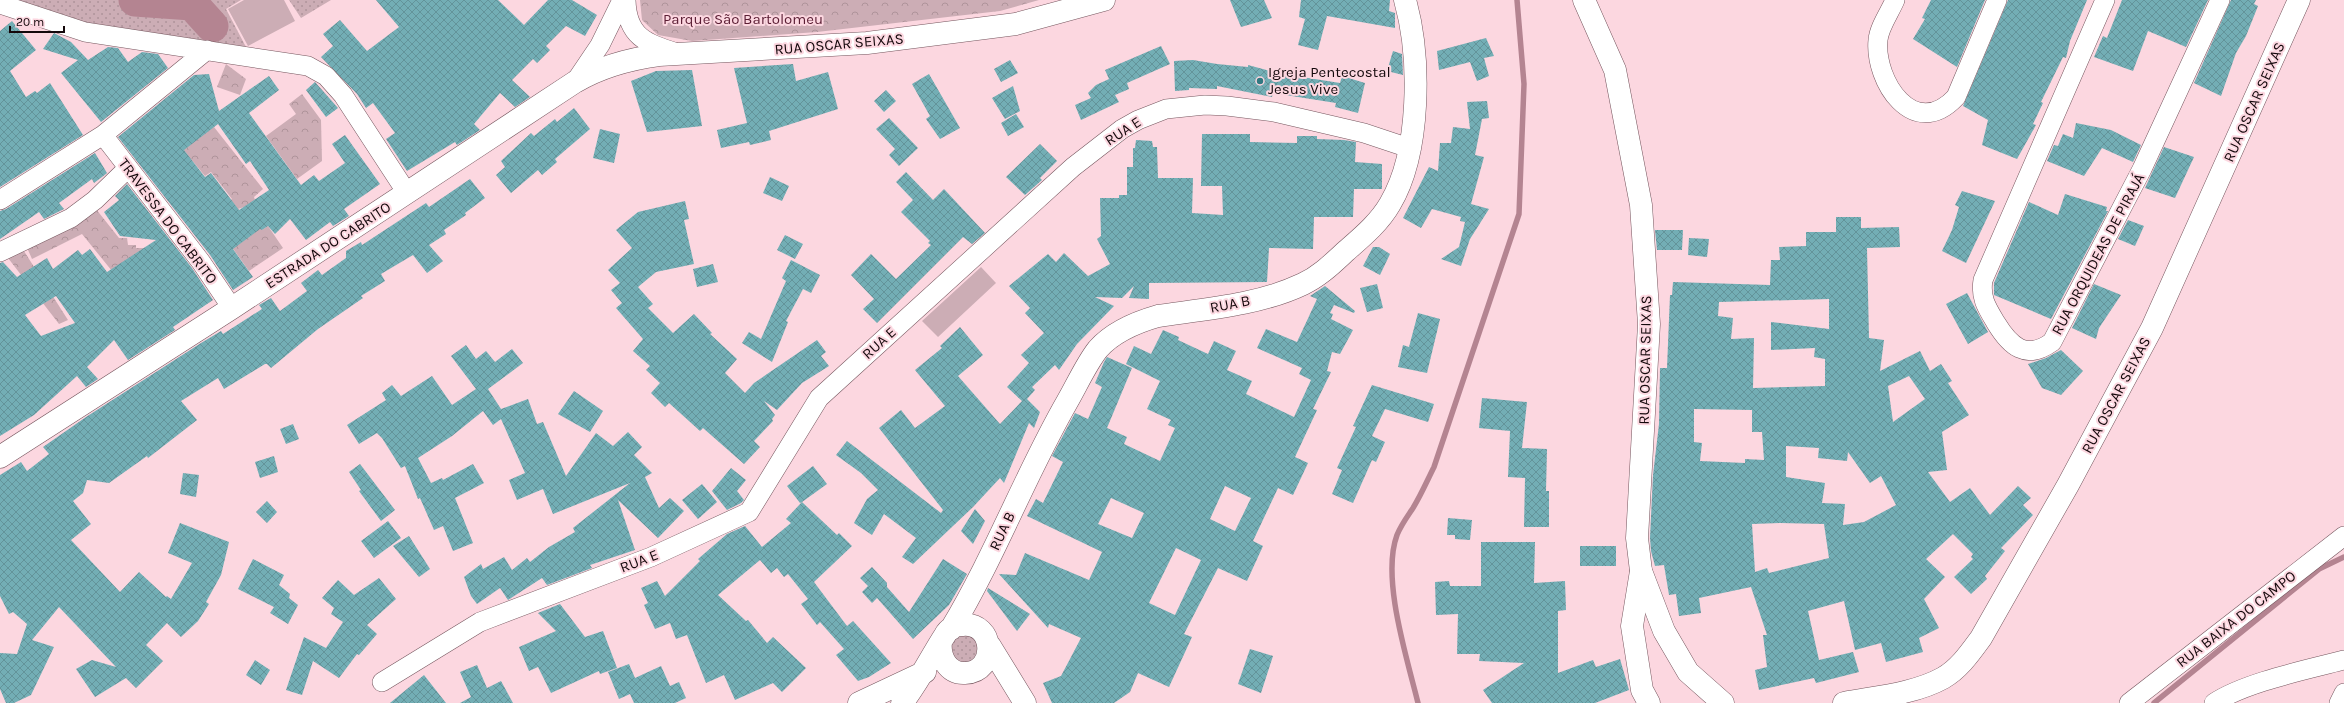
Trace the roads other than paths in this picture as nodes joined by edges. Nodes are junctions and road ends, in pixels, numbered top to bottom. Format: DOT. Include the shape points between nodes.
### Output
graph roads {
  1 [pos="622,0"];
  2 [pos="626,0"];
  3 [pos="1104,0"];
  4 [pos="1404,0"];
  5 [pos="1584,0"];
  6 [pos="1895,0"];
  7 [pos="1997,0"];
  8 [pos="2105,0"];
  9 [pos="2220,0"];
  10 [pos="2299,0"];
  11 [pos="0,4"];
  12 [pos="207,50"];
  13 [pos="679,54"];
  14 [pos="575,82"];
  15 [pos="103,135"];
  16 [pos="1409,148"];
  17 [pos="128,168"];
  18 [pos="407,193"];
  19 [pos="0,200"];
  20 [pos="0,252"];
  21 [pos="232,308"];
  22 [pos="0,457"];
  23 [pos="2344,536"];
  24 [pos="1641,571"];
  25 [pos="978,581"];
  26 [pos="946,635"];
  27 [pos="988,642"];
  28 [pos="2344,660"];
  29 [pos="925,672"];
  30 [pos="960,672"];
  31 [pos="382,682"];
  32 [pos="2344,693"];
  33 [pos="1024,701"];
  34 [pos="859,703"];
  35 [pos="902,703"];
  36 [pos="1649,703"];
  37 [pos="1723,703"];
  38 [pos="1844,703"];
  39 [pos="2129,703"];
  40 [pos="2214,703"];
  41 [pos="2339,703"];
  1 -- 14 [label="street, ESTRADA DO CABRITO" via="600,44"];
  2 -- 13 [label="street" via="628,21 640,38"];
  3 -- 13 [label="main road, RUA OSCAR SEIXAS" via="1016,24 867,43"];
  4 -- 16 [label="main road, RUA B" via="1411,30 1416,82 1415,112"];
  5 -- 24 [label="main road, RUA OSCAR SEIXAS" via="1615,70 1641,205 1649,324 1637,538"];
  6 -- 7 [label="street" via="1878,38 1878,54 1884,78 1906,107 1918,114 1932,114 1947,106 1956,97"];
  8 -- 9 [label="street, RUA ORQUIDEAS DE PIRAJÁ" via="1983,280 1982,299 2007,340 2019,348 2032,352 2042,350 2052,342 2142,169"];
  10 -- 38 [label="main road, RUA OSCAR SEIXAS" via="2152,328 2068,485 1980,638 1968,655 1942,678 1917,688"];
  11 -- 12 [label="street" via="85,32"];
  12 -- 15 [label="street"];
  12 -- 18 [label="street" via="308,66 326,76 343,95"];
  13 -- 14 [label="main road, RUA OSCAR SEIXAS" via="633,59 597,70"];
  14 -- 18 [label="main road, ESTRADA DO CABRITO"];
  15 -- 17 [label="street, TRAVESSA DO CABRITO"];
  15 -- 19 [label="street"];
  16 -- 25 [label="main road, RUA B" via="1403,173 1389,205 1368,231 1315,278 1284,291 1246,302 1146,320 1121,331 1098,350 1045,440"];
  16 -- 31 [label="street, RUA E" via="1364,133 1274,112 1227,106 1205,105 1166,109 1138,120 1122,129 1073,167 819,398 748,512 651,557 480,622"];
  17 -- 20 [label="street" via="71,218"];
  17 -- 21 [label="street, TRAVESSA DO CABRITO" via="201,262"];
  18 -- 21 [label="main road, ESTRADA DO CABRITO"];
  21 -- 22 [label="main road, ESTRADA DO CABRITO"];
  23 -- 39 [label="street, RUA BAIXA DO CAMPO"];
  24 -- 36 [label="main road" via="1632,626 1642,690"];
  24 -- 37 [label="main road, RUA OSCAR SEIXAS" via="1664,631 1688,672"];
  25 -- 26 [label="main road, RUA B"];
  25 -- 27 [label="main road"];
  26 -- 27 [label="main road" via="967,624 975,626"];
  26 -- 29 [label="main road, RUA B"];
  26 -- 30 [label="main road" via="940,649 945,663"];
  27 -- 30 [label="main road" via="986,662 972,672"];
  27 -- 33 [label="main road"];
  28 -- 40 [label="street" via="2276,678 2223,697"];
  29 -- 30 [label="main road"];
  29 -- 34 [label="main road"];
  29 -- 35 [label="main road"];
  30 -- 33 [label="main road" via="998,682"];
  32 -- 41 [label="street"];
}
